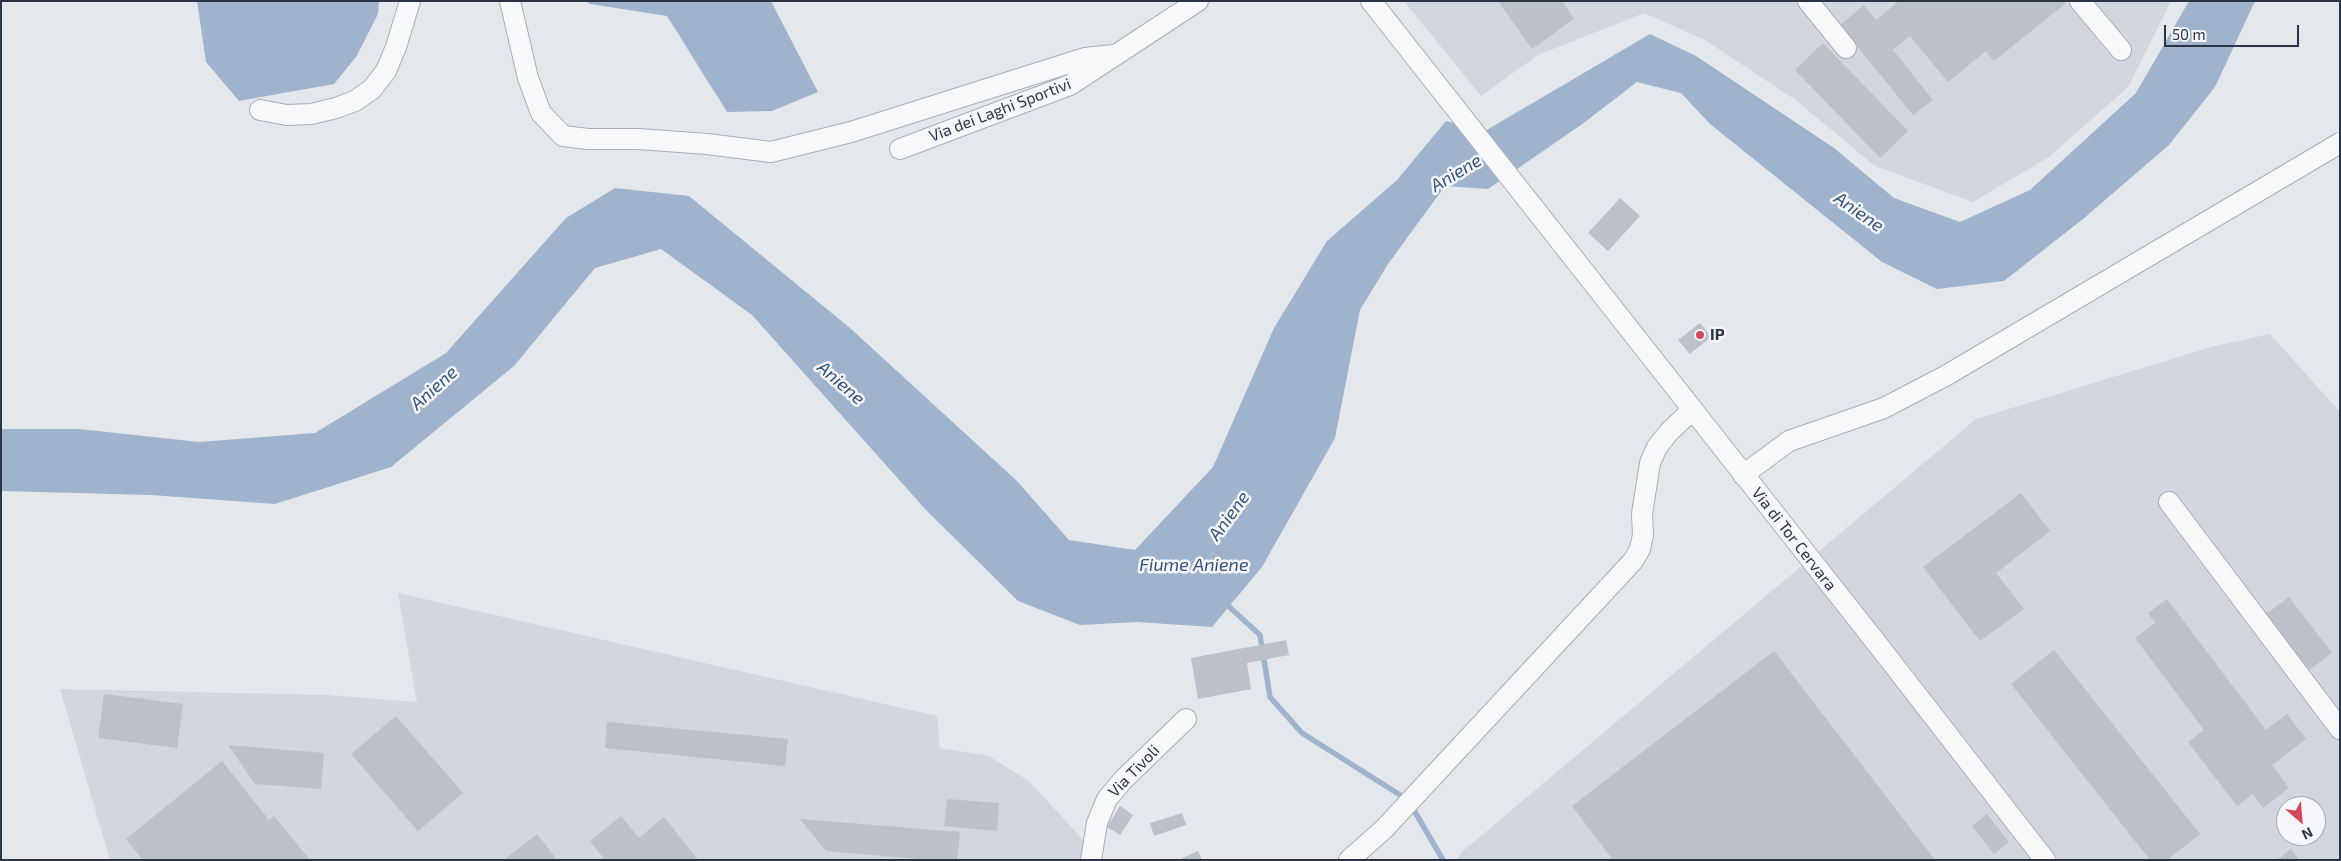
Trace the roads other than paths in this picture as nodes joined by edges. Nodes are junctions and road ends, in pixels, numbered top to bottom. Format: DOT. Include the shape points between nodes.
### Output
graph roads {
  1 [pos="410,1"];
  2 [pos="510,1"];
  3 [pos="1198,1"];
  4 [pos="1371,1"];
  5 [pos="1808,1"];
  6 [pos="2080,1"];
  7 [pos="1846,48"];
  8 [pos="2121,50"];
  9 [pos="1114,55"];
  10 [pos="260,110"];
  11 [pos="2340,143"];
  12 [pos="900,149"];
  13 [pos="1692,410"];
  14 [pos="1743,475"];
  15 [pos="2169,502"];
  16 [pos="1186,719"];
  17 [pos="2340,729"];
  18 [pos="1091,860"];
  19 [pos="1349,860"];
  20 [pos="2045,860"];
  1 -- 10 [label="street" via="386,71 372,89 355,101 311,114 287,115"];
  2 -- 9 [label="street" via="528,78 541,113 563,136 588,139 706,144 771,152 851,132 1085,58"];
  3 -- 9 [label="street, Via dei Laghi Sportivi"];
  4 -- 13 [label="street, Via di Tor Cervara"];
  5 -- 7 [label="street"];
  6 -- 8 [label="street"];
  9 -- 12 [label="street, Via dei Laghi Sportivi" via="1070,85"];
  11 -- 14 [label="street" via="1947,375 1884,408 1789,441"];
  13 -- 14 [label="street, Via di Tor Cervara"];
  13 -- 19 [label="street" via="1657,446 1650,463 1642,514 1643,536 1633,561 1442,768 1384,829"];
  14 -- 20 [label="street, Via di Tor Cervara"];
  15 -- 17 [label="street"];
  16 -- 18 [label="street, Via Tivoli" via="1107,799 1097,823"];
}
